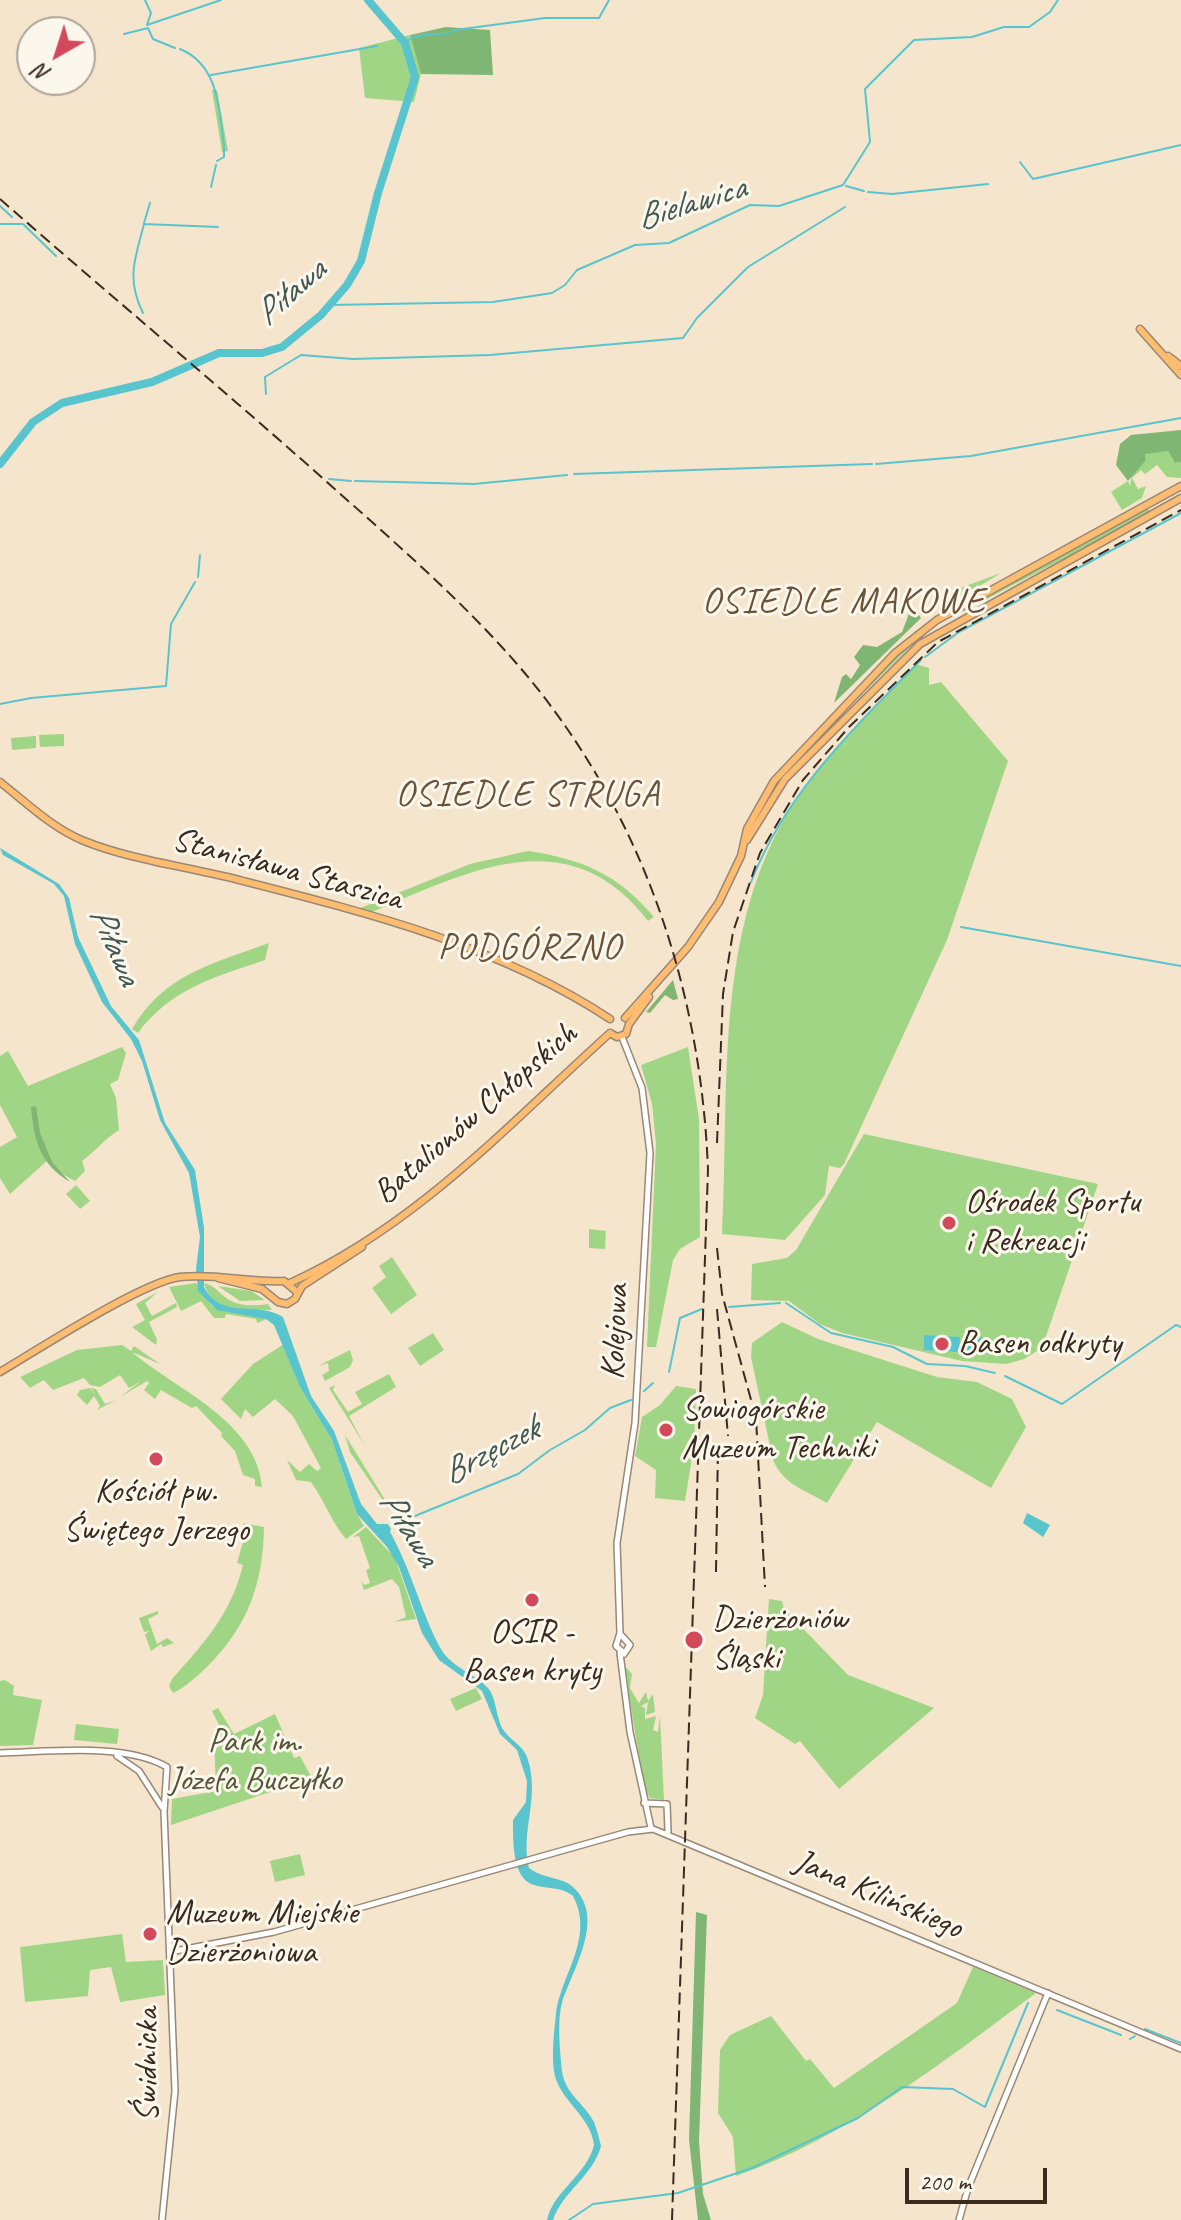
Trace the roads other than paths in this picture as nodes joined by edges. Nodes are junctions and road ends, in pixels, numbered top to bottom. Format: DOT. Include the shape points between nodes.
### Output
graph roads {
  1 [pos="1140,329"];
  2 [pos="1163,353"];
  3 [pos="1181,366"];
  4 [pos="1181,375"];
  5 [pos="1181,486"];
  6 [pos="1181,498"];
  7 [pos="0,782"];
  8 [pos="745,843"];
  9 [pos="610,1019"];
  10 [pos="627,1021"];
  11 [pos="610,1033"];
  12 [pos="622,1037"];
  13 [pos="376,1234"];
  14 [pos="214,1277"];
  15 [pos="277,1282"];
  16 [pos="290,1283"];
  17 [pos="297,1292"];
  18 [pos="273,1295"];
  19 [pos="0,1372"];
  20 [pos="621,1638"];
  21 [pos="622,1655"];
  22 [pos="0,1753"];
  23 [pos="110,1753"];
  24 [pos="644,1803"];
  25 [pos="164,1812"];
  26 [pos="651,1828"];
  27 [pos="668,1833"];
  28 [pos="170,1952"];
  29 [pos="1048,1993"];
  30 [pos="1181,2049"];
  31 [pos="162,2220"];
  32 [pos="959,2220"];
  1 -- 2 [label="main road"];
  2 -- 3 [label="main road"];
  2 -- 4 [label="main road"];
  5 -- 8 [label="main road, Batalionów Chłopskich" via="914,636 786,766 759,806"];
  6 -- 8 [label="main road, Batalionów Chłopskich" via="920,644 785,779"];
  7 -- 9 [label="main road, Stanisława Staszica" via="82,841 243,881 446,941 535,974"];
  8 -- 10 [label="main road, Batalionów Chłopskich" via="719,902"];
  9 -- 10 [label="main road"];
  9 -- 11 [label="main road"];
  10 -- 12 [label="main road" via="628,1032"];
  11 -- 12 [label="main road"];
  11 -- 13 [label="main road, Batalionów Chłopskich" via="457,1175"];
  12 -- 20 [label="street, Kolejowa" via="642,1088 650,1153 635,1423 617,1543"];
  13 -- 16 [label="main road, Batalionów Chłopskich"];
  13 -- 17 [label="main road, Batalionów Chłopskich"];
  14 -- 15 [label="main road"];
  14 -- 18 [label="main road"];
  14 -- 19 [label="main road" via="172,1278"];
  15 -- 16 [label="main road"];
  15 -- 18 [label="main road"];
  16 -- 17 [label="main road"];
  17 -- 18 [label="main road" via="287,1304"];
  20 -- 21 [label="street" via="616,1646"];
  20 -- 21 [label="street" via="630,1645"];
  21 -- 24 [label="street"];
  22 -- 23 [label="street"];
  23 -- 25 [label="street" via="139,1771"];
  23 -- 25 [label="street, Świdnicka" via="167,1767"];
  24 -- 26 [label="street"];
  24 -- 27 [label="street" via="667,1804"];
  25 -- 28 [label="street, Świdnicka"];
  26 -- 27 [label="street, Jana Kilińskiego"];
  26 -- 28 [label="street" via="274,1932"];
  27 -- 29 [label="street, Jana Kilińskiego"];
  28 -- 31 [label="street, Świdnicka" via="175,2091"];
  29 -- 30 [label="street, Jana Kilińskiego"];
  29 -- 32 [label="street" via="973,2173"];
}
